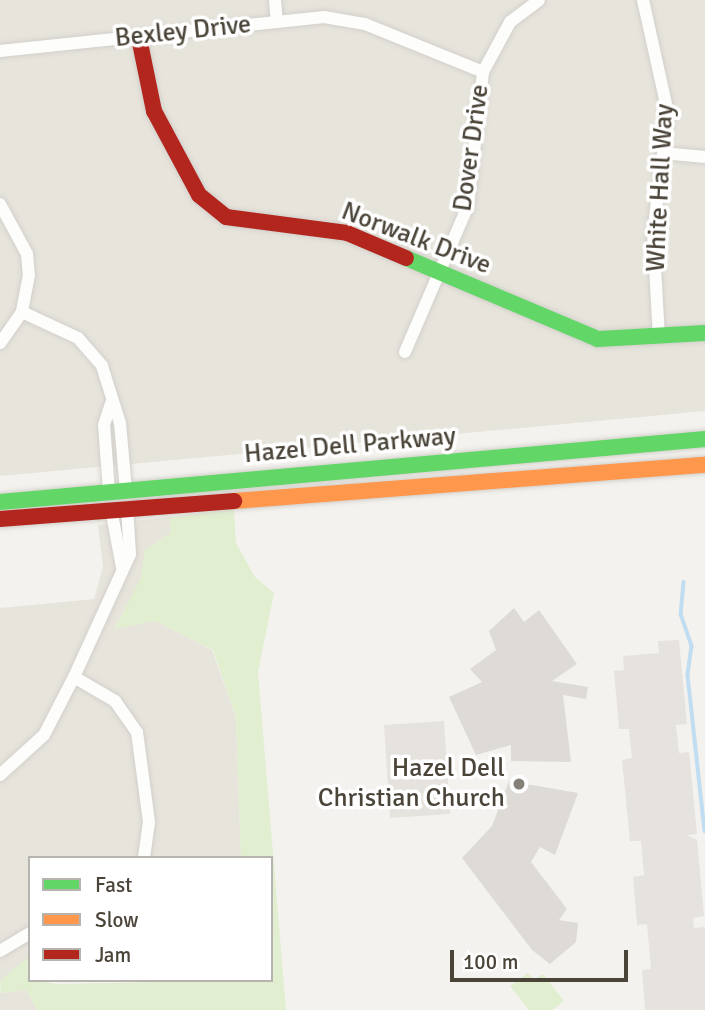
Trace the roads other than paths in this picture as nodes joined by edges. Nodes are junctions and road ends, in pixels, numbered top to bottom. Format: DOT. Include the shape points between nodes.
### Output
graph roads {
  1 [pos="275,0"];
  2 [pos="538,0"];
  3 [pos="643,0"];
  4 [pos="277,22"];
  5 [pos="139,38"];
  6 [pos="0,51"];
  7 [pos="483,72"];
  8 [pos="663,153"];
  9 [pos="705,157"];
  10 [pos="0,204"];
  11 [pos="441,272"];
  12 [pos="22,312"];
  13 [pos="705,333"];
  14 [pos="659,336"];
  15 [pos="0,343"];
  16 [pos="405,352"];
  17 [pos="111,403"];
  18 [pos="705,439"];
  19 [pos="705,465"];
  20 [pos="127,490"];
  21 [pos="109,491"];
  22 [pos="0,502"];
  23 [pos="119,508"];
  24 [pos="0,519"];
  25 [pos="74,677"];
  26 [pos="0,775"];
  27 [pos="144,856"];
  28 [pos="28,934"];
  29 [pos="0,951"];
  1 -- 4 [label="street"];
  2 -- 7 [label="street, Dover Drive" via="510,22"];
  3 -- 8 [label="street, White Hall Way" via="665,89"];
  4 -- 5 [label="street, Bexley Drive"];
  4 -- 7 [label="street, Bexley Drive" via="349,19"];
  5 -- 6 [label="street, Bexley Drive"];
  5 -- 11 [label="main road, Norwalk Drive" via="154,111 189,180 212,208 251,223 347,233"];
  7 -- 11 [label="street, Dover Drive" via="468,206"];
  8 -- 9 [label="street"];
  8 -- 14 [label="street, White Hall Way" via="653,233"];
  10 -- 12 [label="street" via="27,254"];
  11 -- 14 [label="main road, Norwalk Drive" via="598,339"];
  11 -- 16 [label="street, Dover Drive"];
  12 -- 15 [label="street"];
  12 -- 17 [label="street" via="87,346 106,376"];
  13 -- 14 [label="main road, Norwalk Drive"];
  17 -- 20 [label="street" via="120,423"];
  17 -- 21 [label="street" via="104,425"];
  18 -- 20 [label="main road, Hazel Dell Parkway"];
  19 -- 23 [label="main road, Hazel Dell Parkway"];
  20 -- 21 [label="main road, Hazel Dell Parkway"];
  21 -- 22 [label="main road, Hazel Dell Parkway"];
  23 -- 24 [label="main road, Hazel Dell Parkway"];
  23 -- 25 [label="street" via="122,566"];
  25 -- 26 [label="street" via="44,735"];
  25 -- 27 [label="street" via="115,701 134,725 149,822"];
  28 -- 29 [label="street"];
}
